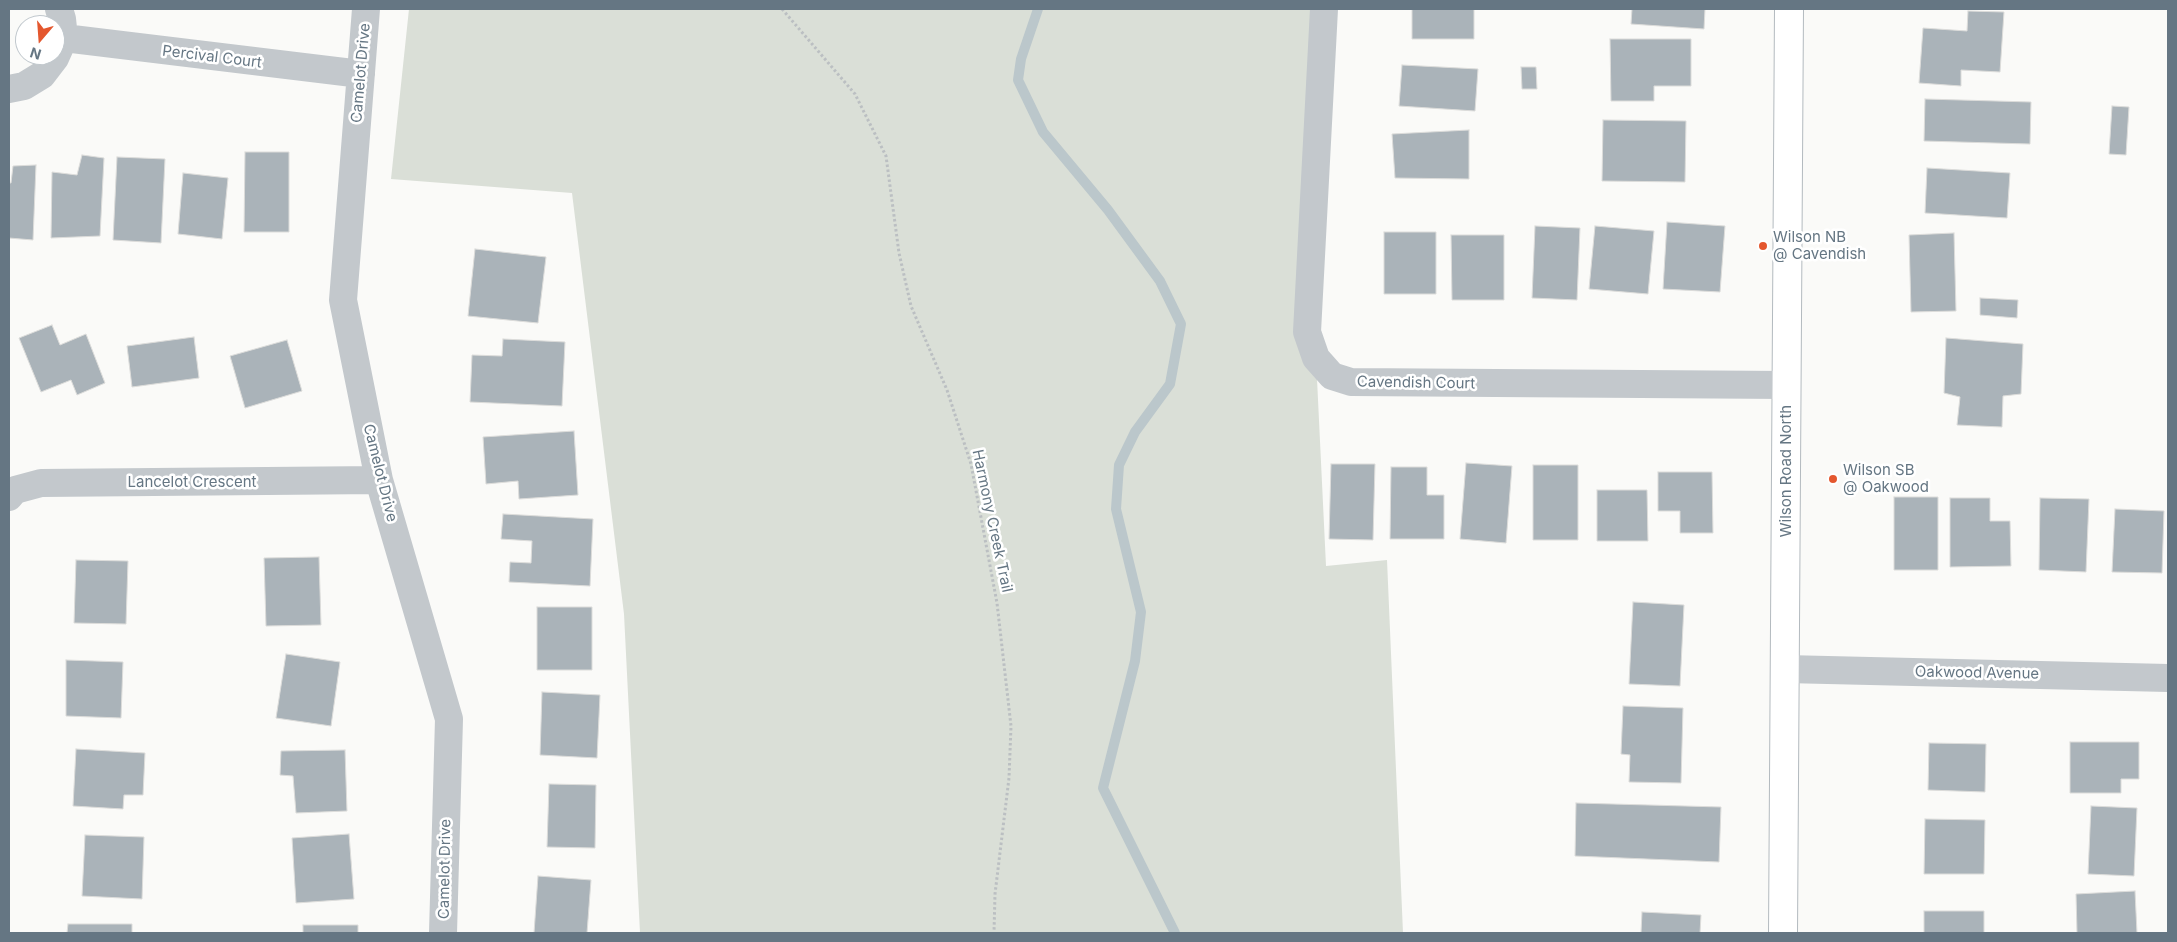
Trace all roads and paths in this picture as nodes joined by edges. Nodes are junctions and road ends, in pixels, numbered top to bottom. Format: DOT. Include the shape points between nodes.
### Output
graph roads {
  1 [pos="366,9"];
  2 [pos="782,9"];
  3 [pos="1324,9"];
  4 [pos="1789,9"];
  5 [pos="65,38"];
  6 [pos="49,65"];
  7 [pos="361,74"];
  8 [pos="9,89"];
  9 [pos="1786,385"];
  10 [pos="380,480"];
  11 [pos="9,497"];
  12 [pos="1785,669"];
  13 [pos="2168,678"];
  14 [pos="443,933"];
  15 [pos="994,933"];
  16 [pos="1784,933"];
  1 -- 7 [label="street, Camelot Drive"];
  2 -- 15 [label="path, Harmony Creek Trail" via="855,94 886,156 899,253 911,306 947,390 971,464 997,602 1011,726"];
  3 -- 9 [label="street, Cavendish Court" via="1307,332 1316,358 1332,376 1351,382"];
  4 -- 9 [label="main road, Wilson Road North"];
  5 -- 7 [label="street, Percival Court"];
  6 -- 8 [label="street" via="24,86"];
  7 -- 10 [label="street, Camelot Drive" via="343,300"];
  9 -- 12 [label="main road, Wilson Road North"];
  10 -- 11 [label="street, Lancelot Crescent" via="42,483 16,490"];
  10 -- 14 [label="street, Camelot Drive" via="449,719"];
  12 -- 13 [label="street, Oakwood Avenue"];
  12 -- 16 [label="main road, Wilson Road North"];
}
